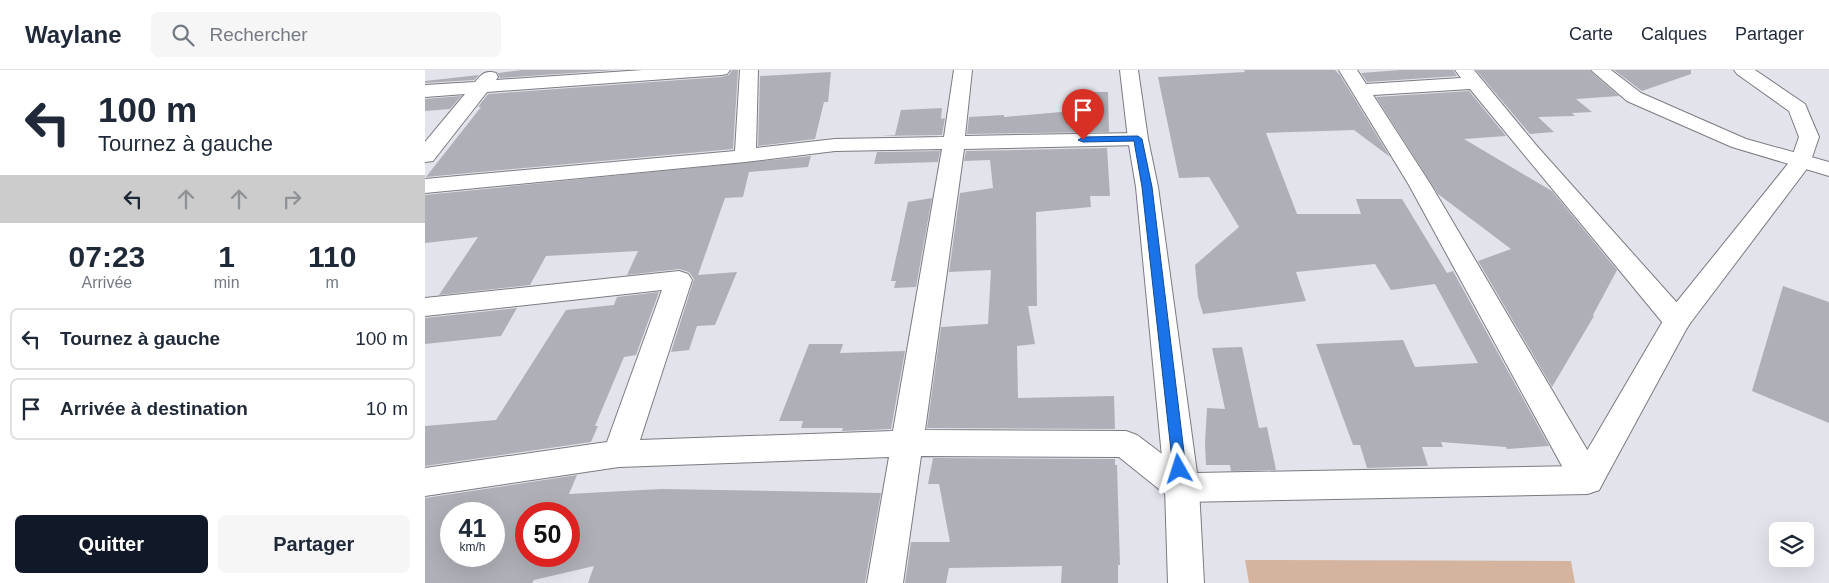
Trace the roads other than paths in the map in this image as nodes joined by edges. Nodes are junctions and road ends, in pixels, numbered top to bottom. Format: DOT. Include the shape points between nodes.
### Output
graph roads {
  1 [pos="495,70"];
  2 [pos="721,70"];
  3 [pos="749,70"];
  4 [pos="963,70"];
  5 [pos="1129,70"];
  6 [pos="1348,70"];
  7 [pos="1600,70"];
  8 [pos="1743,70"];
  9 [pos="1469,77"];
  10 [pos="483,87"];
  11 [pos="1362,90"];
  12 [pos="425,91"];
  13 [pos="1138,139"];
  14 [pos="954,142"];
  15 [pos="425,156"];
  16 [pos="745,156"];
  17 [pos="1801,161"];
  18 [pos="1829,170"];
  19 [pos="425,186"];
  20 [pos="425,307"];
  21 [pos="1677,321"];
  22 [pos="907,443"];
  23 [pos="619,454"];
  24 [pos="1587,480"];
  25 [pos="425,482"];
  26 [pos="1182,488"];
  27 [pos="885,583"];
  28 [pos="1186,583"];
  1 -- 10 [label="street"];
  2 -- 10 [label="street"];
  3 -- 16 [label="street"];
  4 -- 14 [label="street"];
  5 -- 13 [label="street"];
  6 -- 11 [label="street"];
  7 -- 17 [label="street" via="1634,97 1739,142"];
  8 -- 17 [label="street" via="1798,108 1809,137"];
  9 -- 11 [label="street"];
  9 -- 21 [label="street"];
  10 -- 12 [label="street"];
  10 -- 15 [label="street"];
  11 -- 24 [label="street" via="1420,185"];
  13 -- 14 [label="street"];
  13 -- 26 [label="street" via="1147,187"];
  14 -- 16 [label="street" via="835,145"];
  14 -- 22 [label="street"];
  16 -- 19 [label="street"];
  17 -- 18 [label="street"];
  17 -- 21 [label="street"];
  20 -- 23 [label="street" via="679,280"];
  21 -- 24 [label="street"];
  22 -- 23 [label="street"];
  22 -- 26 [label="street" via="1126,444"];
  22 -- 27 [label="street"];
  23 -- 25 [label="street"];
  24 -- 26 [label="street"];
  26 -- 28 [label="street"];
}
